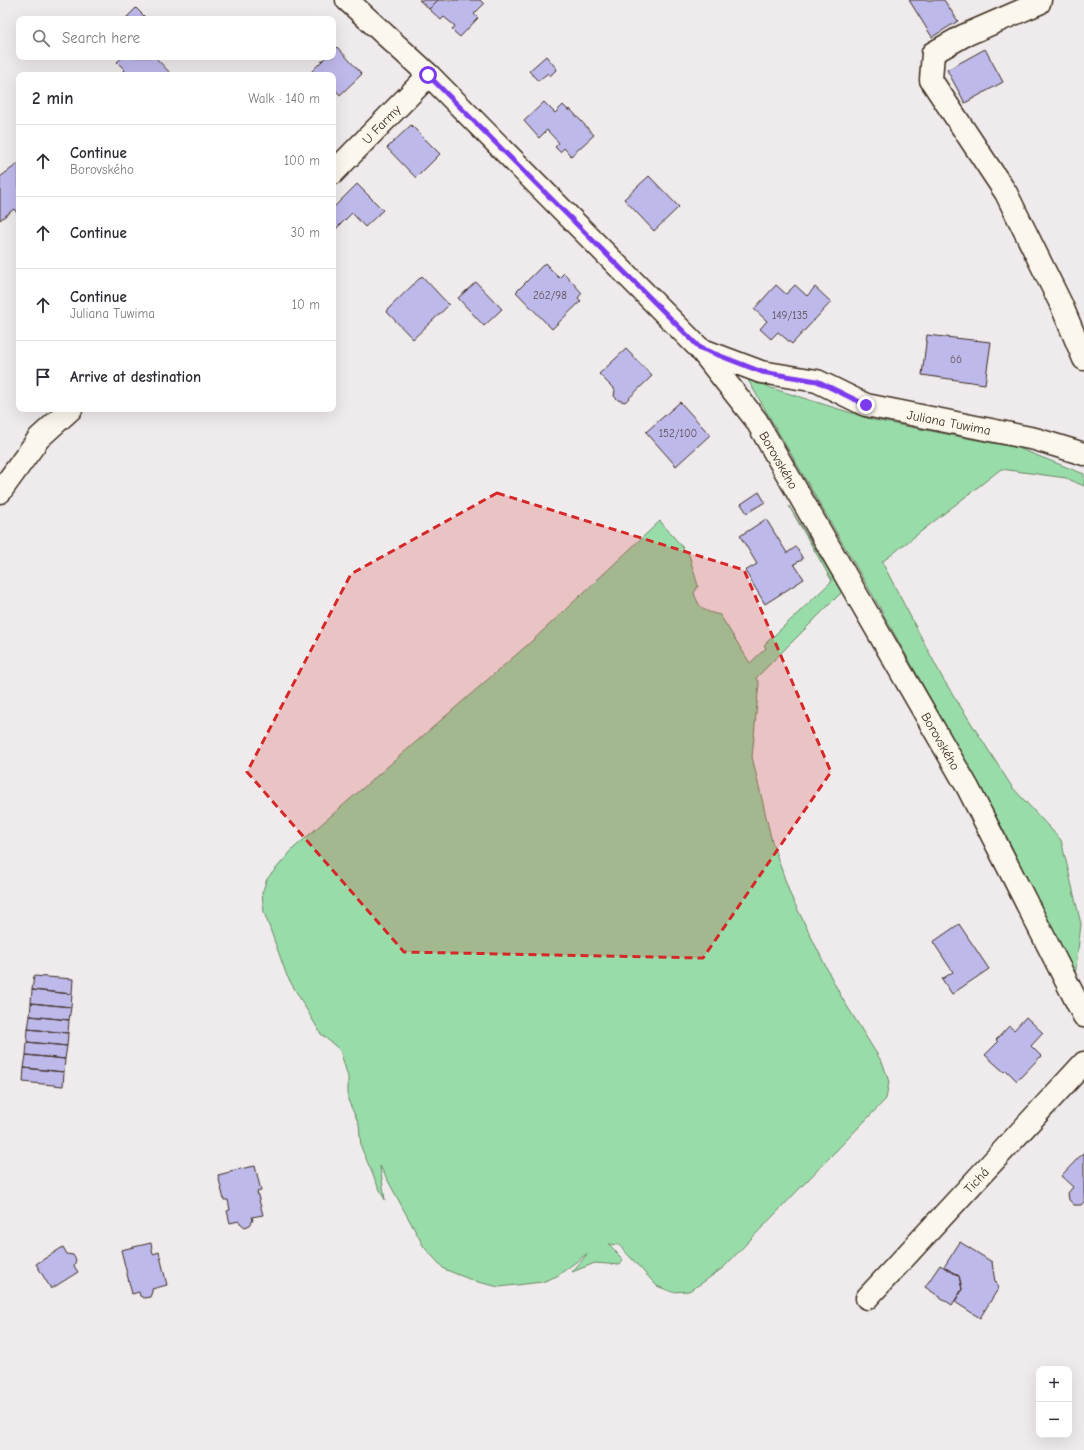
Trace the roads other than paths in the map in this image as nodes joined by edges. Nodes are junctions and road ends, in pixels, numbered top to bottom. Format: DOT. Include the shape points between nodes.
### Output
graph roads {
  1 [pos="347,0"];
  2 [pos="1040,0"];
  3 [pos="428,75"];
  4 [pos="336,170"];
  5 [pos="700,348"];
  6 [pos="1084,359"];
  7 [pos="762,372"];
  8 [pos="742,402"];
  9 [pos="68,412"];
  10 [pos="1084,454"];
  11 [pos="0,492"];
  12 [pos="1084,1016"];
  13 [pos="1084,1063"];
  14 [pos="868,1298"];
  1 -- 3 [label="street, Borovského"];
  2 -- 6 [label="street" via="1039,3 963,36 933,53 931,80 1006,193 1061,304"];
  3 -- 4 [label="street, U Farmy"];
  3 -- 5 [label="street, Borovského"];
  5 -- 7 [label="street, Juliana Tuwima"];
  5 -- 8 [label="street, Borovského"];
  7 -- 8 [label="street"];
  7 -- 10 [label="street, Juliana Tuwima" via="817,381 866,405 1035,438"];
  8 -- 12 [label="street, Borovského" via="756,420 968,788"];
  9 -- 11 [label="street" via="39,438"];
  13 -- 14 [label="street, Tichá"];
}
